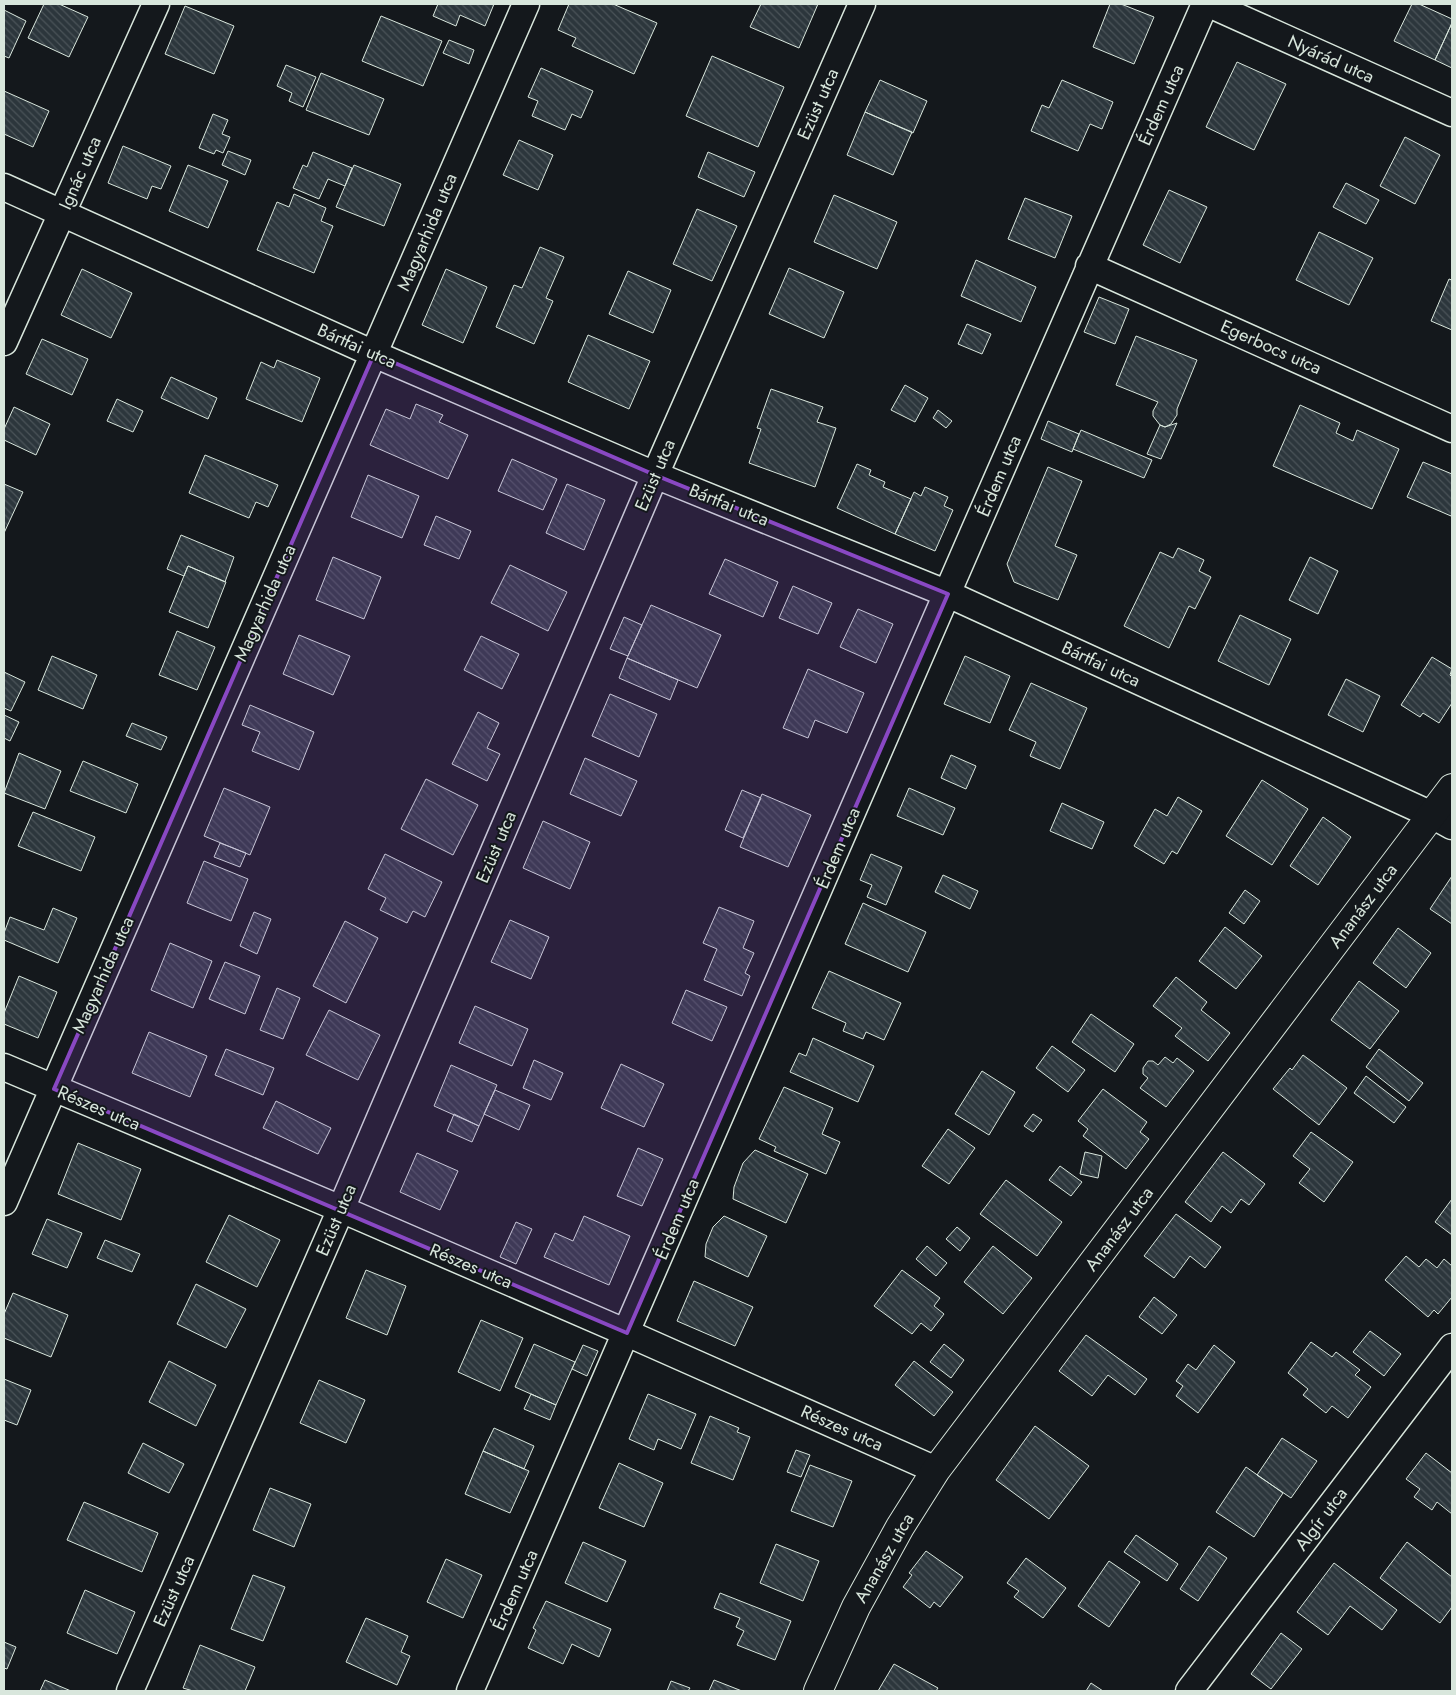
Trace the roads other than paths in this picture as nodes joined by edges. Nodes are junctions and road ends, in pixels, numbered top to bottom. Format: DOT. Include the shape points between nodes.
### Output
graph roads {
  1 [pos="156,4"];
  2 [pos="526,4"];
  3 [pos="862,4"];
  4 [pos="1205,4"];
  5 [pos="1209,4"];
  6 [pos="1452,113"];
  7 [pos="4,187"];
  8 [pos="62,213"];
  9 [pos="1089,266"];
  10 [pos="4,342"];
  11 [pos="374,354"];
  12 [pos="1452,429"];
  13 [pos="655,475"];
  14 [pos="948,594"];
  15 [pos="1452,788"];
  16 [pos="1442,821"];
  17 [pos="4,1067"];
  18 [pos="54,1089"];
  19 [pos="4,1202"];
  20 [pos="341,1210"];
  21 [pos="628,1333"];
  22 [pos="1452,1346"];
  23 [pos="936,1470"];
  24 [pos="130,1691"];
  25 [pos="470,1691"];
  26 [pos="818,1691"];
  27 [pos="1189,1691"];
  1 -- 8 [label="street, Ignác utca"];
  2 -- 11 [label="street, Magyarhida utca"];
  3 -- 13 [label="street, Ezüst utca"];
  4 -- 9 [label="street, Érdem utca"];
  5 -- 6 [label="street, Nyárád utca"];
  7 -- 8 [label="street, Bártfai utca"];
  8 -- 10 [label="street, Ignác utca"];
  8 -- 11 [label="street, Bártfai utca"];
  9 -- 12 [label="street, Egerbocs utca"];
  9 -- 14 [label="street, Érdem utca"];
  11 -- 13 [label="street, Bártfai utca"];
  11 -- 18 [label="street, Magyarhida utca"];
  13 -- 14 [label="street, Bártfai utca"];
  13 -- 20 [label="street, Ezüst utca"];
  14 -- 16 [label="street, Bártfai utca"];
  14 -- 21 [label="street, Érdem utca"];
  15 -- 16 [label="street, Ananász utca"];
  16 -- 23 [label="street, Ananász utca"];
  17 -- 18 [label="street, Részes utca"];
  18 -- 19 [label="street, Magyarhida utca"];
  18 -- 20 [label="street, Részes utca"];
  20 -- 21 [label="street, Részes utca"];
  20 -- 24 [label="street, Ezüst utca"];
  21 -- 23 [label="street, Részes utca"];
  21 -- 25 [label="street, Érdem utca"];
  22 -- 27 [label="street, Algír utca"];
  23 -- 26 [label="street, Ananász utca" via="856,1607"];
}
